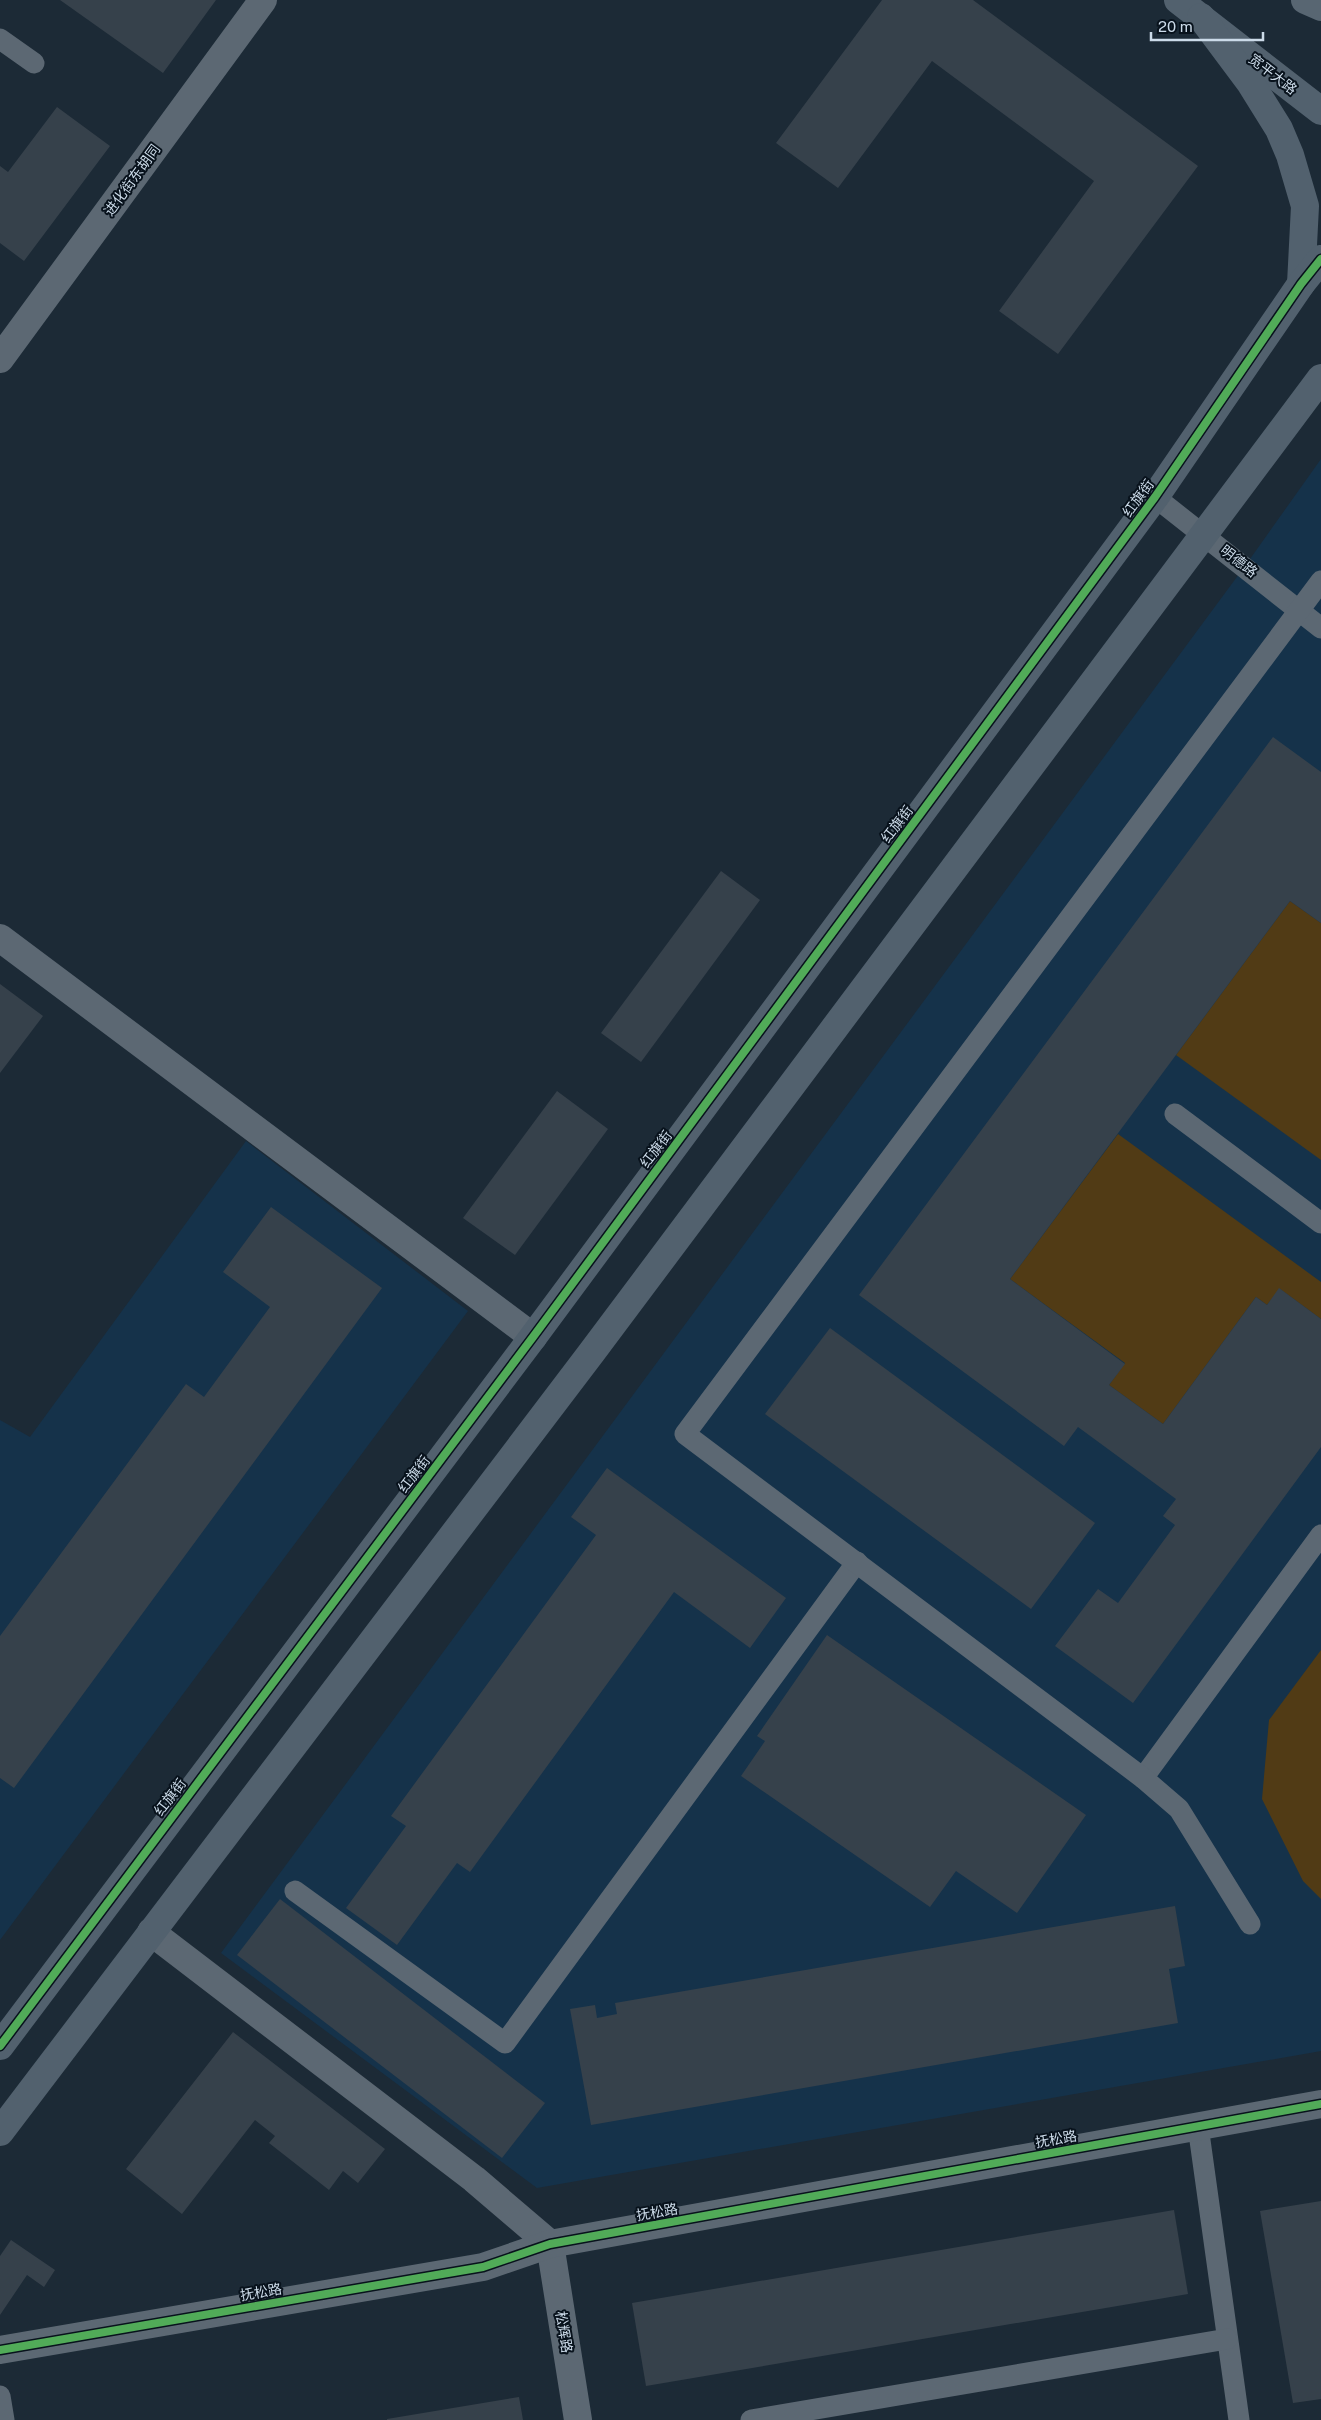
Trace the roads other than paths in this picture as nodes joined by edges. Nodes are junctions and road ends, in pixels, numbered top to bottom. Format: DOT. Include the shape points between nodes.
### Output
graph roads {
  1 [pos="263,0"];
  2 [pos="1178,0"];
  3 [pos="1305,0"];
  4 [pos="1311,0"];
  5 [pos="1321,7"];
  6 [pos="1201,17"];
  7 [pos="0,38"];
  8 [pos="34,63"];
  9 [pos="1321,111"];
  10 [pos="1321,259"];
  11 [pos="1301,284"];
  12 [pos="0,360"];
  13 [pos="1321,378"];
  14 [pos="1155,497"];
  15 [pos="1203,533"];
  16 [pos="1321,581"];
  17 [pos="1299,609"];
  18 [pos="1321,628"];
  19 [pos="0,938"];
  20 [pos="1175,1114"];
  21 [pos="1321,1223"];
  22 [pos="533,1337"];
  23 [pos="1321,1535"];
  24 [pos="857,1562"];
  25 [pos="1144,1778"];
  26 [pos="295,1891"];
  27 [pos="1250,1924"];
  28 [pos="152,1932"];
  29 [pos="0,2046"];
  30 [pos="1321,2104"];
  31 [pos="1198,2126"];
  32 [pos="0,2132"];
  33 [pos="550,2244"];
  34 [pos="1227,2339"];
  35 [pos="0,2350"];
  36 [pos="0,2396"];
  37 [pos="4,2420"];
  38 [pos="578,2420"];
  39 [pos="752,2420"];
  40 [pos="1239,2420"];
  1 -- 12 [label="street, 进化街东胡同"];
  2 -- 6 [label="street, 宽平大路"];
  3 -- 5 [label="highway"];
  4 -- 5 [label="highway"];
  6 -- 9 [label="street, 宽平大路"];
  6 -- 11 [label="street" via="1251,84 1279,129 1290,155 1305,206"];
  7 -- 8 [label="lane"];
  10 -- 11 [label="street, 红旗街"];
  11 -- 14 [label="street, 红旗街"];
  13 -- 15 [label="street"];
  14 -- 15 [label="lane, 明德路"];
  14 -- 22 [label="street, 红旗街"];
  15 -- 17 [label="lane, 明德路"];
  15 -- 28 [label="street" via="592,1352"];
  16 -- 17 [label="lane"];
  17 -- 18 [label="lane, 明德路"];
  17 -- 24 [label="lane" via="685,1434"];
  19 -- 22 [label="street"];
  20 -- 21 [label="lane"];
  22 -- 29 [label="street, 红旗街"];
  23 -- 25 [label="lane"];
  24 -- 25 [label="lane"];
  24 -- 26 [label="lane" via="505,2043"];
  25 -- 27 [label="lane" via="1179,1809"];
  28 -- 32 [label="street"];
  28 -- 33 [label="street" via="474,2179"];
  30 -- 31 [label="street, 抚松路"];
  31 -- 33 [label="street, 抚松路"];
  31 -- 34 [label="lane"];
  33 -- 35 [label="street, 抚松路" via="482,2267"];
  33 -- 38 [label="street, 松辉路"];
  34 -- 39 [label="lane"];
  34 -- 40 [label="lane"];
  36 -- 37 [label="lane"];
}
